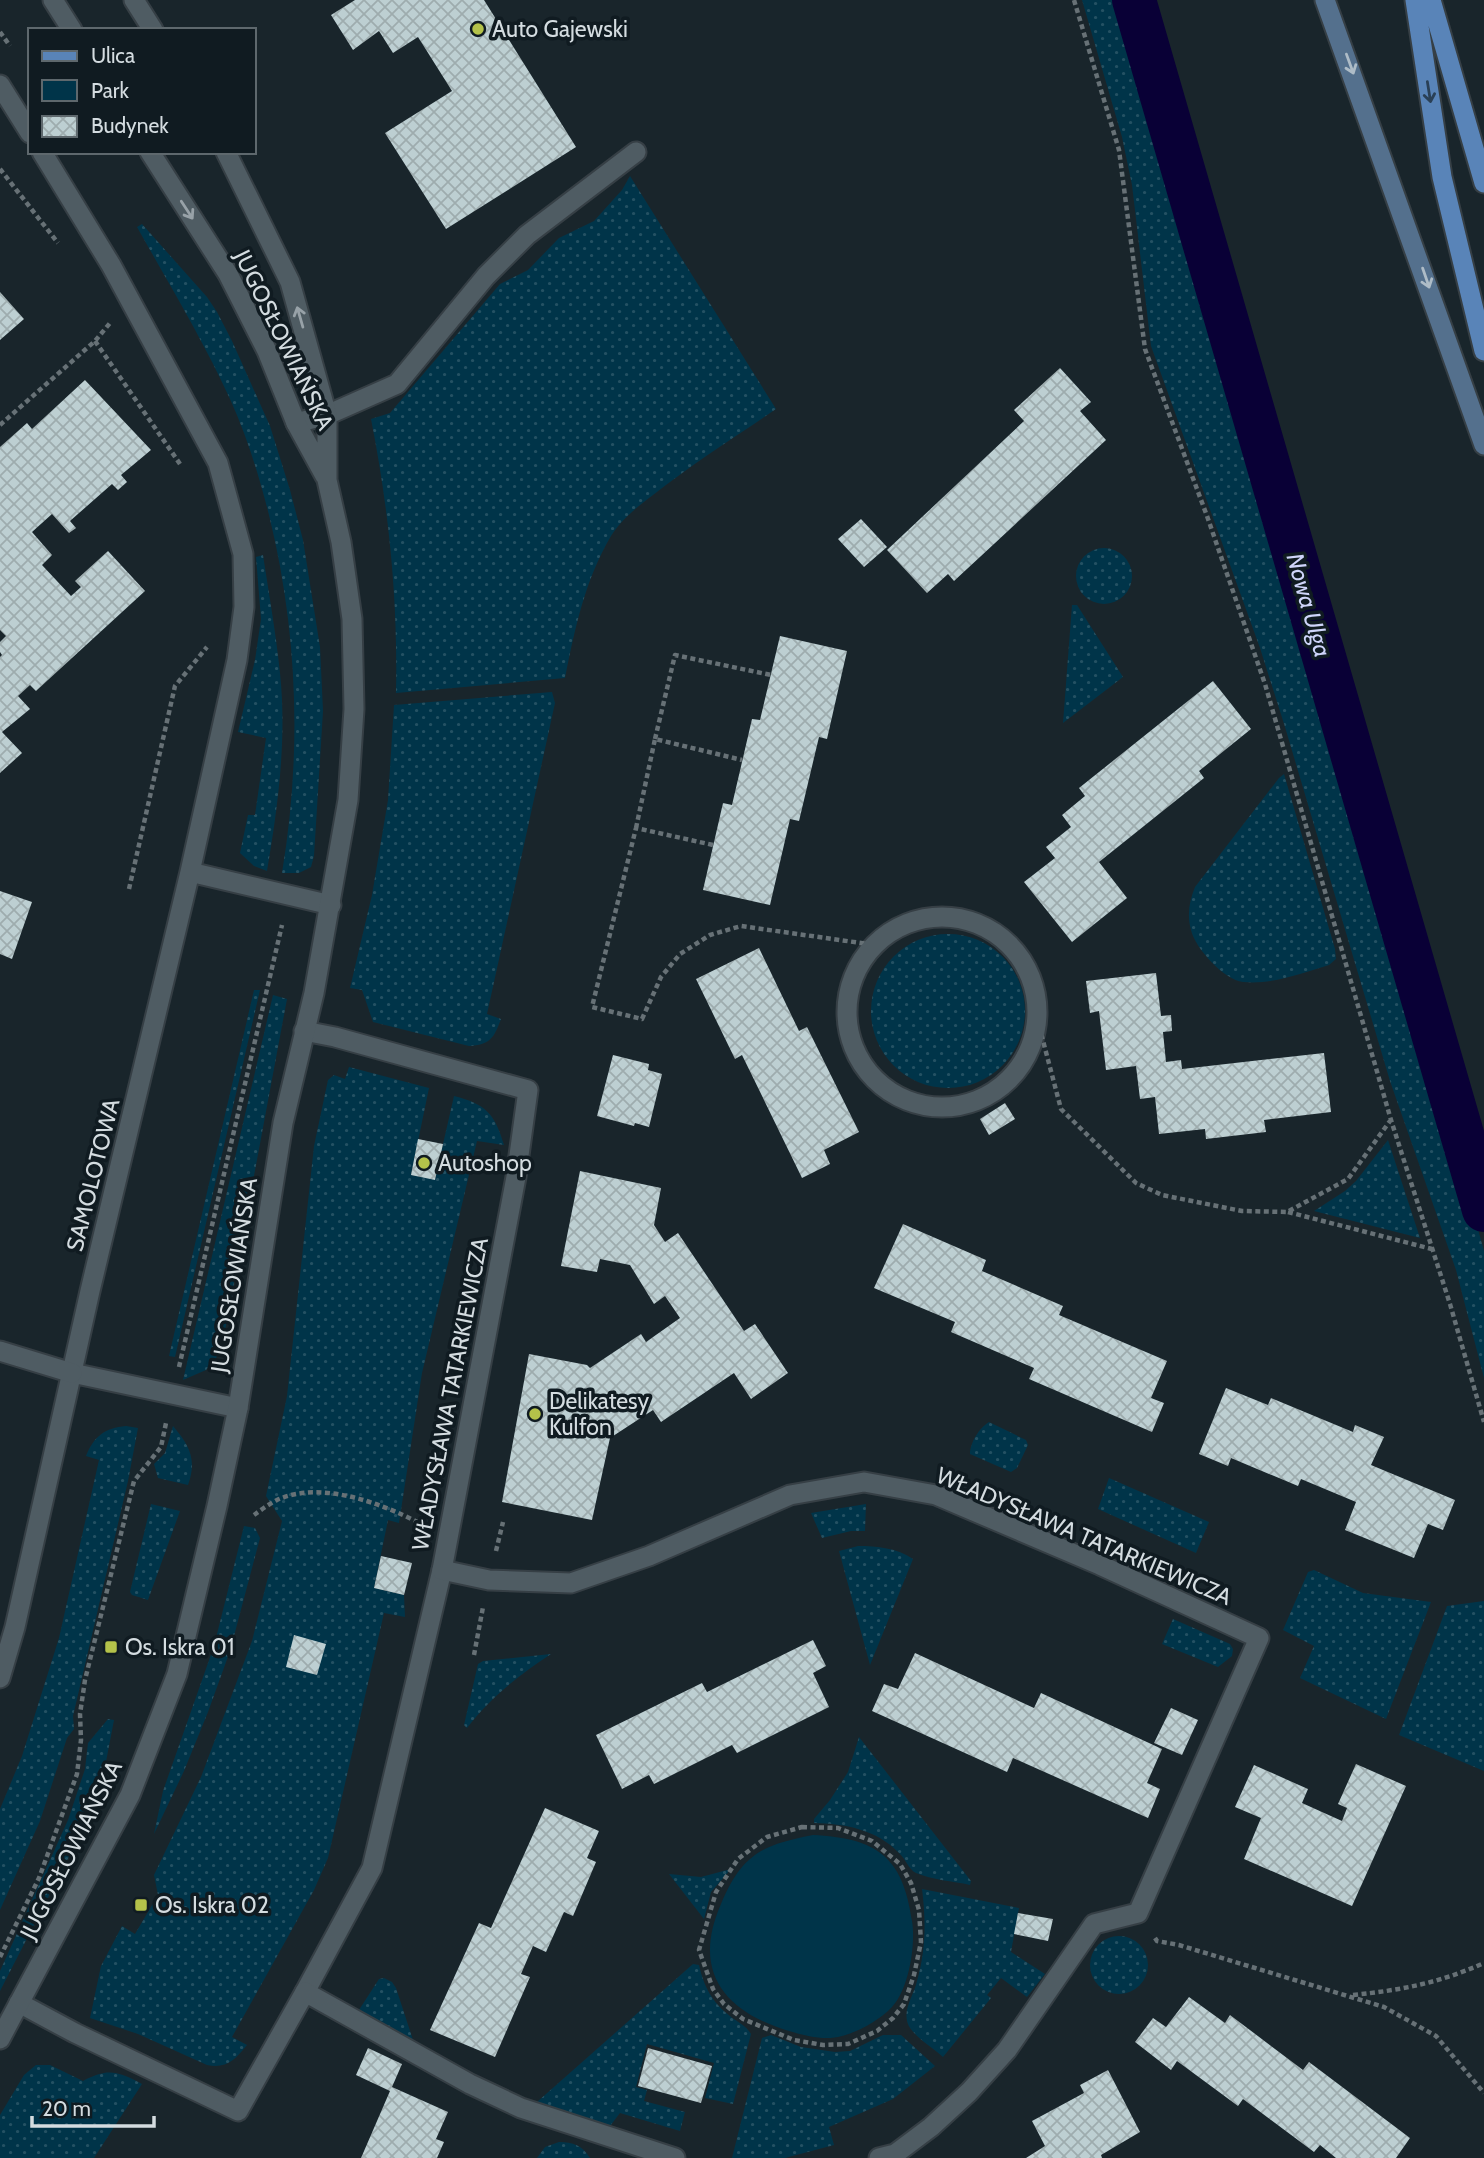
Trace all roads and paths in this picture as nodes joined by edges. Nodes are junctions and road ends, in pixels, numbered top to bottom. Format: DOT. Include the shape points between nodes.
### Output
graph roads {
  1 [pos="53,0"];
  2 [pos="134,0"];
  3 [pos="1074,0"];
  4 [pos="1325,0"];
  5 [pos="1415,0"];
  6 [pos="1430,0"];
  7 [pos="71,28"];
  8 [pos="152,28"];
  9 [pos="0,32"];
  10 [pos="9,46"];
  11 [pos="0,85"];
  12 [pos="28,130"];
  13 [pos="636,152"];
  14 [pos="43,154"];
  15 [pos="151,154"];
  16 [pos="227,154"];
  17 [pos="0,169"];
  18 [pos="1484,183"];
  19 [pos="66,253"];
  20 [pos="116,316"];
  21 [pos="95,341"];
  22 [pos="1484,351"];
  23 [pos="327,415"];
  24 [pos="296,423"];
  25 [pos="0,425"];
  26 [pos="1484,444"];
  27 [pos="184,470"];
  28 [pos="327,480"];
  29 [pos="211,642"];
  30 [pos="771,675"];
  31 [pos="655,739"];
  32 [pos="742,760"];
  33 [pos="636,828"];
  34 [pos="713,845"];
  35 [pos="190,872"];
  36 [pos="129,889"];
  37 [pos="289,894"];
  38 [pos="331,905"];
  39 [pos="876,945"];
  40 [pos="1037,1018"];
  41 [pos="304,1031"];
  42 [pos="1391,1120"];
  43 [pos="1287,1212"];
  44 [pos="1432,1250"];
  45 [pos="0,1351"];
  46 [pos="72,1373"];
  47 [pos="172,1394"];
  48 [pos="238,1408"];
  49 [pos="1484,1422"];
  50 [pos="254,1515"];
  51 [pos="448,1538"];
  52 [pos="442,1570"];
  53 [pos="0,1678"];
  54 [pos="1138,1913"];
  55 [pos="0,1957"];
  56 [pos="1484,1963"];
  57 [pos="305,1992"];
  58 [pos="1349,1995"];
  59 [pos="19,2003"];
  60 [pos="904,2004"];
  61 [pos="0,2039"];
  62 [pos="1484,2093"];
  63 [pos="675,2158"];
  64 [pos="879,2158"];
  1 -- 7 [label="street"];
  2 -- 8 [label="street"];
  3 -- 42 [label="path" via="1119,149 1145,349 1265,684"];
  4 -- 26 [label="main road, one-way"];
  5 -- 22 [label="main road, one-way" via="1443,177"];
  6 -- 18 [label="main road"];
  9 -- 10 [label="path"];
  11 -- 12 [label="street"];
  13 -- 23 [label="street" via="527,235 486,276 397,384"];
  14 -- 35 [label="street, SAMOLOTOWA" via="111,265 218,463 243,554 244,607 237,660"];
  15 -- 24 [label="street, JUGOSŁOWIAŃSKA, one-way" via="228,274 267,351"];
  23 -- 16 [label="street, JUGOSŁOWIAŃSKA, one-way" via="290,282"];
  17 -- 19 [label="path"];
  20 -- 21 [label="path"];
  21 -- 25 [label="path"];
  21 -- 27 [label="path"];
  23 -- 24 [label="street"];
  23 -- 28 [label="street, JUGOSŁOWIAŃSKA"];
  24 -- 28 [label="street, JUGOSŁOWIAŃSKA"];
  28 -- 38 [label="street, JUGOSŁOWIAŃSKA" via="352,620 354,709 348,800"];
  29 -- 36 [label="path" via="175,686"];
  30 -- 31 [label="path" via="675,655"];
  31 -- 32 [label="path"];
  31 -- 33 [label="path"];
  33 -- 34 [label="path"];
  33 -- 39 [label="path" via="593,1007 642,1019 661,977 680,954 710,935 741,926"];
  35 -- 37 [label="street"];
  35 -- 46 [label="street, SAMOLOTOWA"];
  37 -- 38 [label="street"];
  37 -- 47 [label="path"];
  38 -- 41 [label="street, JUGOSŁOWIAŃSKA"];
  39 -- 40 [label="street" via="913,921 951,917 981,925 1009,944 1031,974"];
  39 -- 40 [label="street" via="856,969 846,1010 851,1044 870,1076 903,1100 939,1109 973,1103 1006,1084 1022,1065"];
  40 -- 43 [label="path" via="1061,1108 1136,1183 1163,1195 1242,1211"];
  41 -- 48 [label="street, JUGOSŁOWIAŃSKA" via="283,1122"];
  41 -- 51 [label="street, WŁADYSŁAWA TATARKIEWICZA" via="528,1090"];
  42 -- 43 [label="path" via="1348,1179"];
  42 -- 44 [label="path"];
  43 -- 44 [label="path"];
  44 -- 49 [label="path"];
  45 -- 46 [label="street"];
  46 -- 47 [label="street"];
  46 -- 53 [label="street, SAMOLOTOWA"];
  47 -- 48 [label="street"];
  47 -- 55 [label="path" via="161,1447 134,1481 85,1680 77,1774 39,1878"];
  48 -- 59 [label="street, JUGOSŁOWIAŃSKA" via="177,1674 131,1795"];
  50 -- 51 [label="path" via="297,1494 350,1496 400,1513"];
  51 -- 52 [label="street, WŁADYSŁAWA TATARKIEWICZA"];
  52 -- 54 [label="street, WŁADYSŁAWA TATARKIEWICZA" via="489,1580 571,1583 649,1556 790,1495 864,1482 936,1495 1259,1638"];
  52 -- 57 [label="street" via="372,1868"];
  54 -- 58 [label="path" via="1157,1941"];
  54 -- 64 [label="street" via="1094,1924 1007,2050 969,2092 895,2154"];
  56 -- 58 [label="path" via="1402,1990"];
  57 -- 59 [label="street" via="238,2111"];
  57 -- 63 [label="street" via="521,2108"];
  58 -- 62 [label="path" via="1384,2007 1436,2036"];
  59 -- 61 [label="street, JUGOSŁOWIAŃSKA"];
  60 -- 60 [label="path" via="921,1942 919,1910 900,1864 872,1841 838,1828 802,1827 767,1837 738,1859 716,1892 699,1950 713,1989 724,2004 758,2026 823,2045 848,2044 877,2031"];
}
